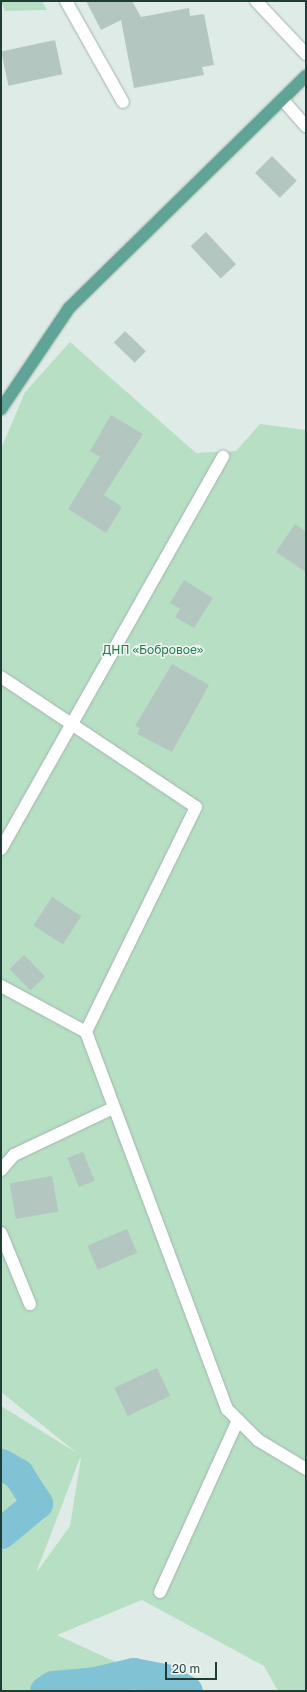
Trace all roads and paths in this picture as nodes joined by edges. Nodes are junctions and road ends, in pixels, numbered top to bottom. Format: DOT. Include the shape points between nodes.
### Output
graph roads {
  1 [pos="66,1"];
  2 [pos="256,1"];
  3 [pos="306,54"];
  4 [pos="306,76"];
  5 [pos="283,100"];
  6 [pos="124,102"];
  7 [pos="306,126"];
  8 [pos="1,409"];
  9 [pos="223,456"];
  10 [pos="1,677"];
  11 [pos="70,724"];
  12 [pos="1,849"];
  13 [pos="1,988"];
  14 [pos="86,1032"];
  15 [pos="113,1108"];
  16 [pos="1,1170"];
  17 [pos="1,1233"];
  18 [pos="30,1304"];
  19 [pos="238,1420"];
  20 [pos="306,1469"];
  21 [pos="160,1592"];
  1 -- 6 [label="street"];
  2 -- 3 [label="street"];
  4 -- 5 [label="main road"];
  5 -- 7 [label="street"];
  5 -- 8 [label="main road" via="69,308"];
  9 -- 11 [label="street"];
  10 -- 11 [label="street"];
  11 -- 12 [label="street"];
  11 -- 14 [label="street" via="196,807"];
  13 -- 14 [label="street"];
  14 -- 15 [label="street"];
  15 -- 16 [label="street" via="14,1155"];
  15 -- 19 [label="street" via="227,1409"];
  17 -- 18 [label="street"];
  19 -- 20 [label="street" via="258,1440"];
  19 -- 21 [label="street"];
}
